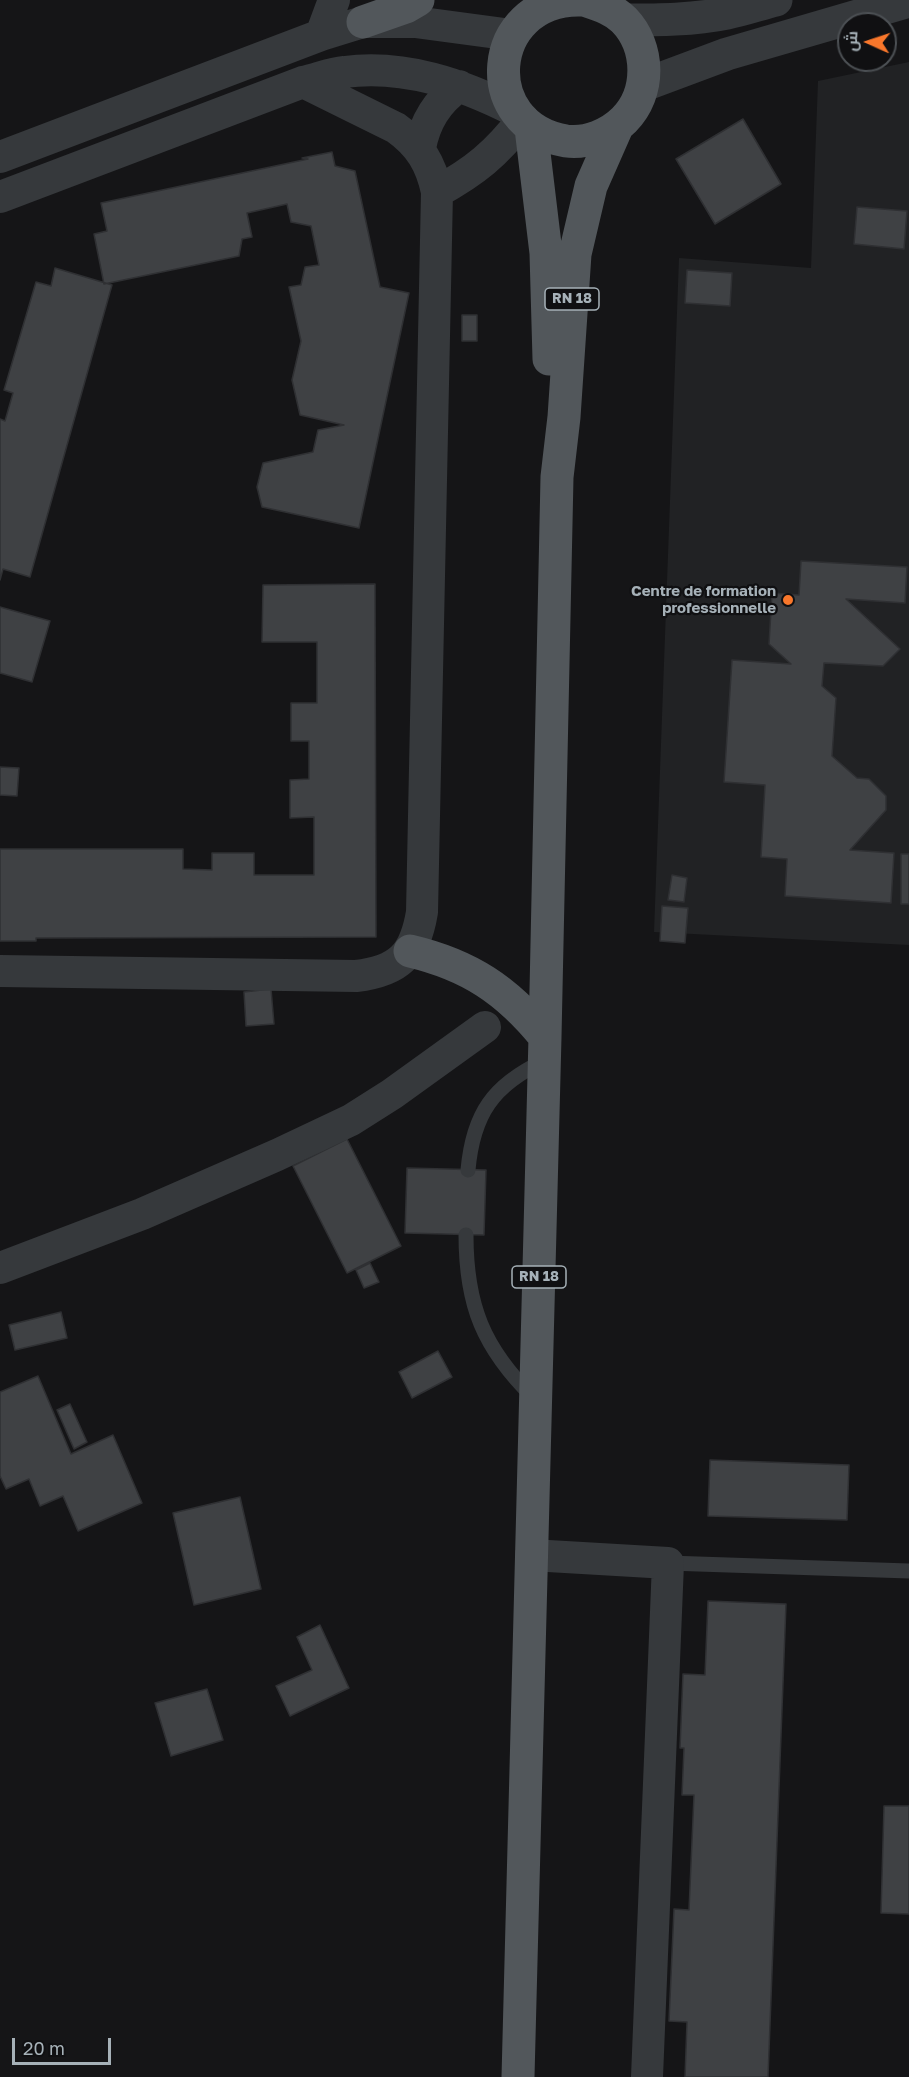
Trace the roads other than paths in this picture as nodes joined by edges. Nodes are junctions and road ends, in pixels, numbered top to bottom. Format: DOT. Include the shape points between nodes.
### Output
graph roads {
  1 [pos="334,0"];
  2 [pos="418,0"];
  3 [pos="776,0"];
  4 [pos="587,1"];
  5 [pos="909,1"];
  6 [pos="540,4"];
  7 [pos="624,20"];
  8 [pos="363,22"];
  9 [pos="321,35"];
  10 [pos="512,35"];
  11 [pos="303,82"];
  12 [pos="644,85"];
  13 [pos="459,86"];
  14 [pos="523,119"];
  15 [pos="617,127"];
  16 [pos="420,148"];
  17 [pos="0,157"];
  18 [pos="437,192"];
  19 [pos="0,197"];
  20 [pos="557,477"];
  21 [pos="410,951"];
  22 [pos="0,971"];
  23 [pos="485,1027"];
  24 [pos="545,1049"];
  25 [pos="468,1170"];
  26 [pos="466,1235"];
  27 [pos="0,1268"];
  28 [pos="536,1400"];
  29 [pos="531,1555"];
  30 [pos="668,1563"];
  31 [pos="909,1571"];
  32 [pos="518,2077"];
  33 [pos="647,2077"];
  1 -- 9 [label="street"];
  2 -- 8 [label="main road"];
  3 -- 7 [label="street" via="701,17"];
  4 -- 6 [label="main road, RN 18"];
  4 -- 7 [label="main road, RN 18" via="606,7"];
  5 -- 12 [label="street" via="727,54"];
  6 -- 10 [label="main road, RN 18"];
  7 -- 12 [label="main road, RN 18" via="637,38 644,59"];
  8 -- 9 [label="street"];
  8 -- 10 [label="street" via="416,22"];
  9 -- 17 [label="street"];
  10 -- 14 [label="main road, RN 18" via="503,60 504,87"];
  11 -- 13 [label="street" via="344,72 394,71"];
  11 -- 16 [label="street" via="396,128"];
  11 -- 19 [label="street"];
  12 -- 15 [label="main road, RN 18" via="628,116"];
  13 -- 14 [label="street" via="484,95"];
  13 -- 16 [label="street" via="429,119"];
  14 -- 15 [label="main road, RN 18" via="551,138 574,142 596,138"];
  14 -- 18 [label="street" via="485,162"];
  14 -- 20 [label="main road, RN 18" via="546,253 551,418"];
  15 -- 20 [label="main road, RN 18" via="591,186 576,254"];
  16 -- 18 [label="street"];
  18 -- 21 [label="street" via="422,912 419,933"];
  20 -- 24 [label="main road, RN 18"];
  21 -- 22 [label="street" via="395,965 376,974 356,976"];
  21 -- 24 [label="main road" via="436,958 486,981 527,1016"];
  23 -- 27 [label="street" via="351,1120 142,1214"];
  24 -- 25 [label="lane" via="489,1103 470,1146"];
  24 -- 28 [label="main road, RN 18"];
  26 -- 28 [label="lane" via="466,1266 481,1326 501,1362"];
  28 -- 29 [label="main road, RN 18"];
  29 -- 30 [label="street"];
  29 -- 32 [label="main road, RN 18"];
  30 -- 31 [label="lane"];
  30 -- 33 [label="street"];
}
